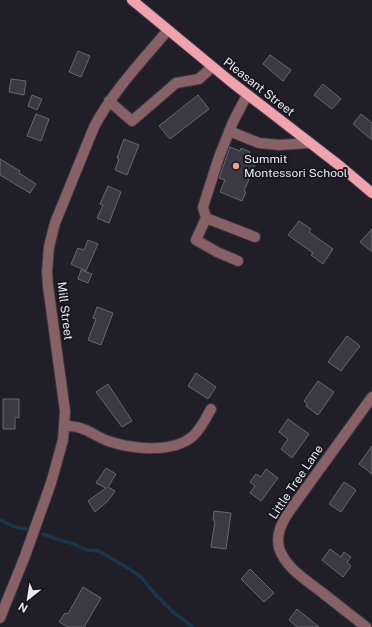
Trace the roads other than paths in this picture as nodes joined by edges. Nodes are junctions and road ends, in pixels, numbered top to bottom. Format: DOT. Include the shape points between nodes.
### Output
graph roads {
  1 [pos="132,0"];
  2 [pos="168,30"];
  3 [pos="212,67"];
  4 [pos="247,95"];
  5 [pos="109,101"];
  6 [pos="229,131"];
  7 [pos="310,143"];
  8 [pos="372,193"];
  9 [pos="206,218"];
  10 [pos="255,237"];
  11 [pos="238,261"];
  12 [pos="372,397"];
  13 [pos="211,409"];
  14 [pos="64,426"];
  15 [pos="0,618"];
  16 [pos="366,627"];
  1 -- 2 [label="main road, Pleasant Street"];
  2 -- 3 [label="main road, Pleasant Street"];
  2 -- 5 [label="street, Mill Street"];
  3 -- 4 [label="main road, Pleasant Street"];
  3 -- 5 [label="street" via="199,79 176,82 132,121"];
  4 -- 6 [label="street"];
  4 -- 7 [label="main road, Pleasant Street"];
  5 -- 14 [label="street, Mill Street" via="94,127 55,223 49,247 48,286 65,412"];
  6 -- 7 [label="street" via="259,143"];
  6 -- 9 [label="street" via="203,207"];
  7 -- 8 [label="main road, Pleasant Street"];
  9 -- 10 [label="street"];
  9 -- 11 [label="street" via="196,240"];
  12 -- 16 [label="street, Little Tree Lane" via="282,521 278,538 282,556 291,567"];
  13 -- 14 [label="street" via="199,428 188,439 159,448 119,444 82,428"];
  14 -- 15 [label="street, Mill Street" via="60,453 51,484"];
}
